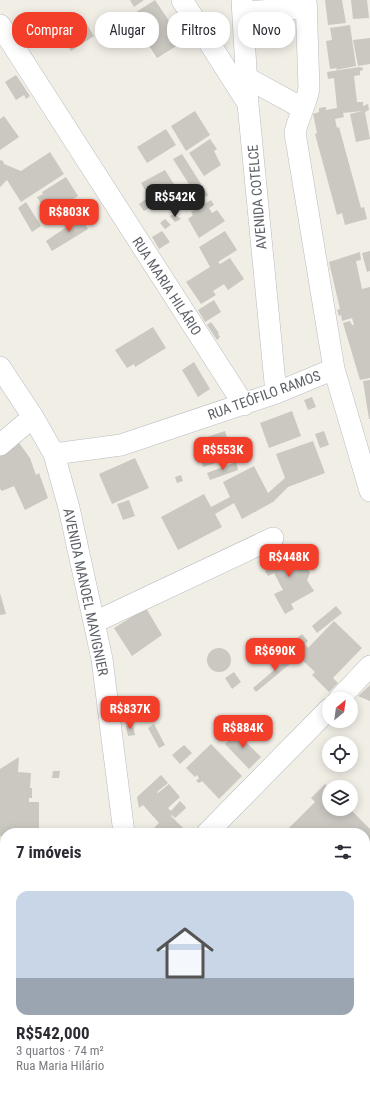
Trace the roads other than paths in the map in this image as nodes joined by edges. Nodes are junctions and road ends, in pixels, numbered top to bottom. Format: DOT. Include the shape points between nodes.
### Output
graph roads {
  1 [pos="182,0"];
  2 [pos="307,4"];
  3 [pos="242,6"];
  4 [pos="0,25"];
  5 [pos="247,78"];
  6 [pos="248,104"];
  7 [pos="302,108"];
  8 [pos="0,367"];
  9 [pos="334,369"];
  10 [pos="276,393"];
  11 [pos="244,405"];
  12 [pos="33,417"];
  13 [pos="0,444"];
  14 [pos="54,454"];
  15 [pos="370,491"];
  16 [pos="273,538"];
  17 [pos="95,622"];
  18 [pos="370,666"];
  19 [pos="346,692"];
  20 [pos="322,716"];
  21 [pos="123,828"];
  22 [pos="212,828"];
  1 -- 6 [label="street"];
  2 -- 3 [label="street"];
  2 -- 7 [label="street" via="309,88 308,97"];
  3 -- 5 [label="street, AVENIDA COTELCE"];
  4 -- 11 [label="street, RUA MARIA HILÁRIO"];
  5 -- 6 [label="street, AVENIDA COTELCE"];
  5 -- 7 [label="street"];
  6 -- 10 [label="street, AVENIDA COTELCE"];
  7 -- 9 [label="street" via="295,133"];
  8 -- 12 [label="street, AVENIDA MANOEL MAVIGNIER"];
  9 -- 10 [label="street, RUA TEÓFILO RAMOS"];
  9 -- 15 [label="street"];
  10 -- 11 [label="street, RUA TEÓFILO RAMOS"];
  11 -- 14 [label="street, RUA TEÓFILO RAMOS" via="121,445"];
  12 -- 13 [label="street"];
  12 -- 14 [label="street, AVENIDA MANOEL MAVIGNIER"];
  14 -- 17 [label="street, AVENIDA MANOEL MAVIGNIER"];
  16 -- 17 [label="street"];
  17 -- 21 [label="street, AVENIDA MANOEL MAVIGNIER"];
  18 -- 19 [label="street"];
  20 -- 22 [label="street"];
}
